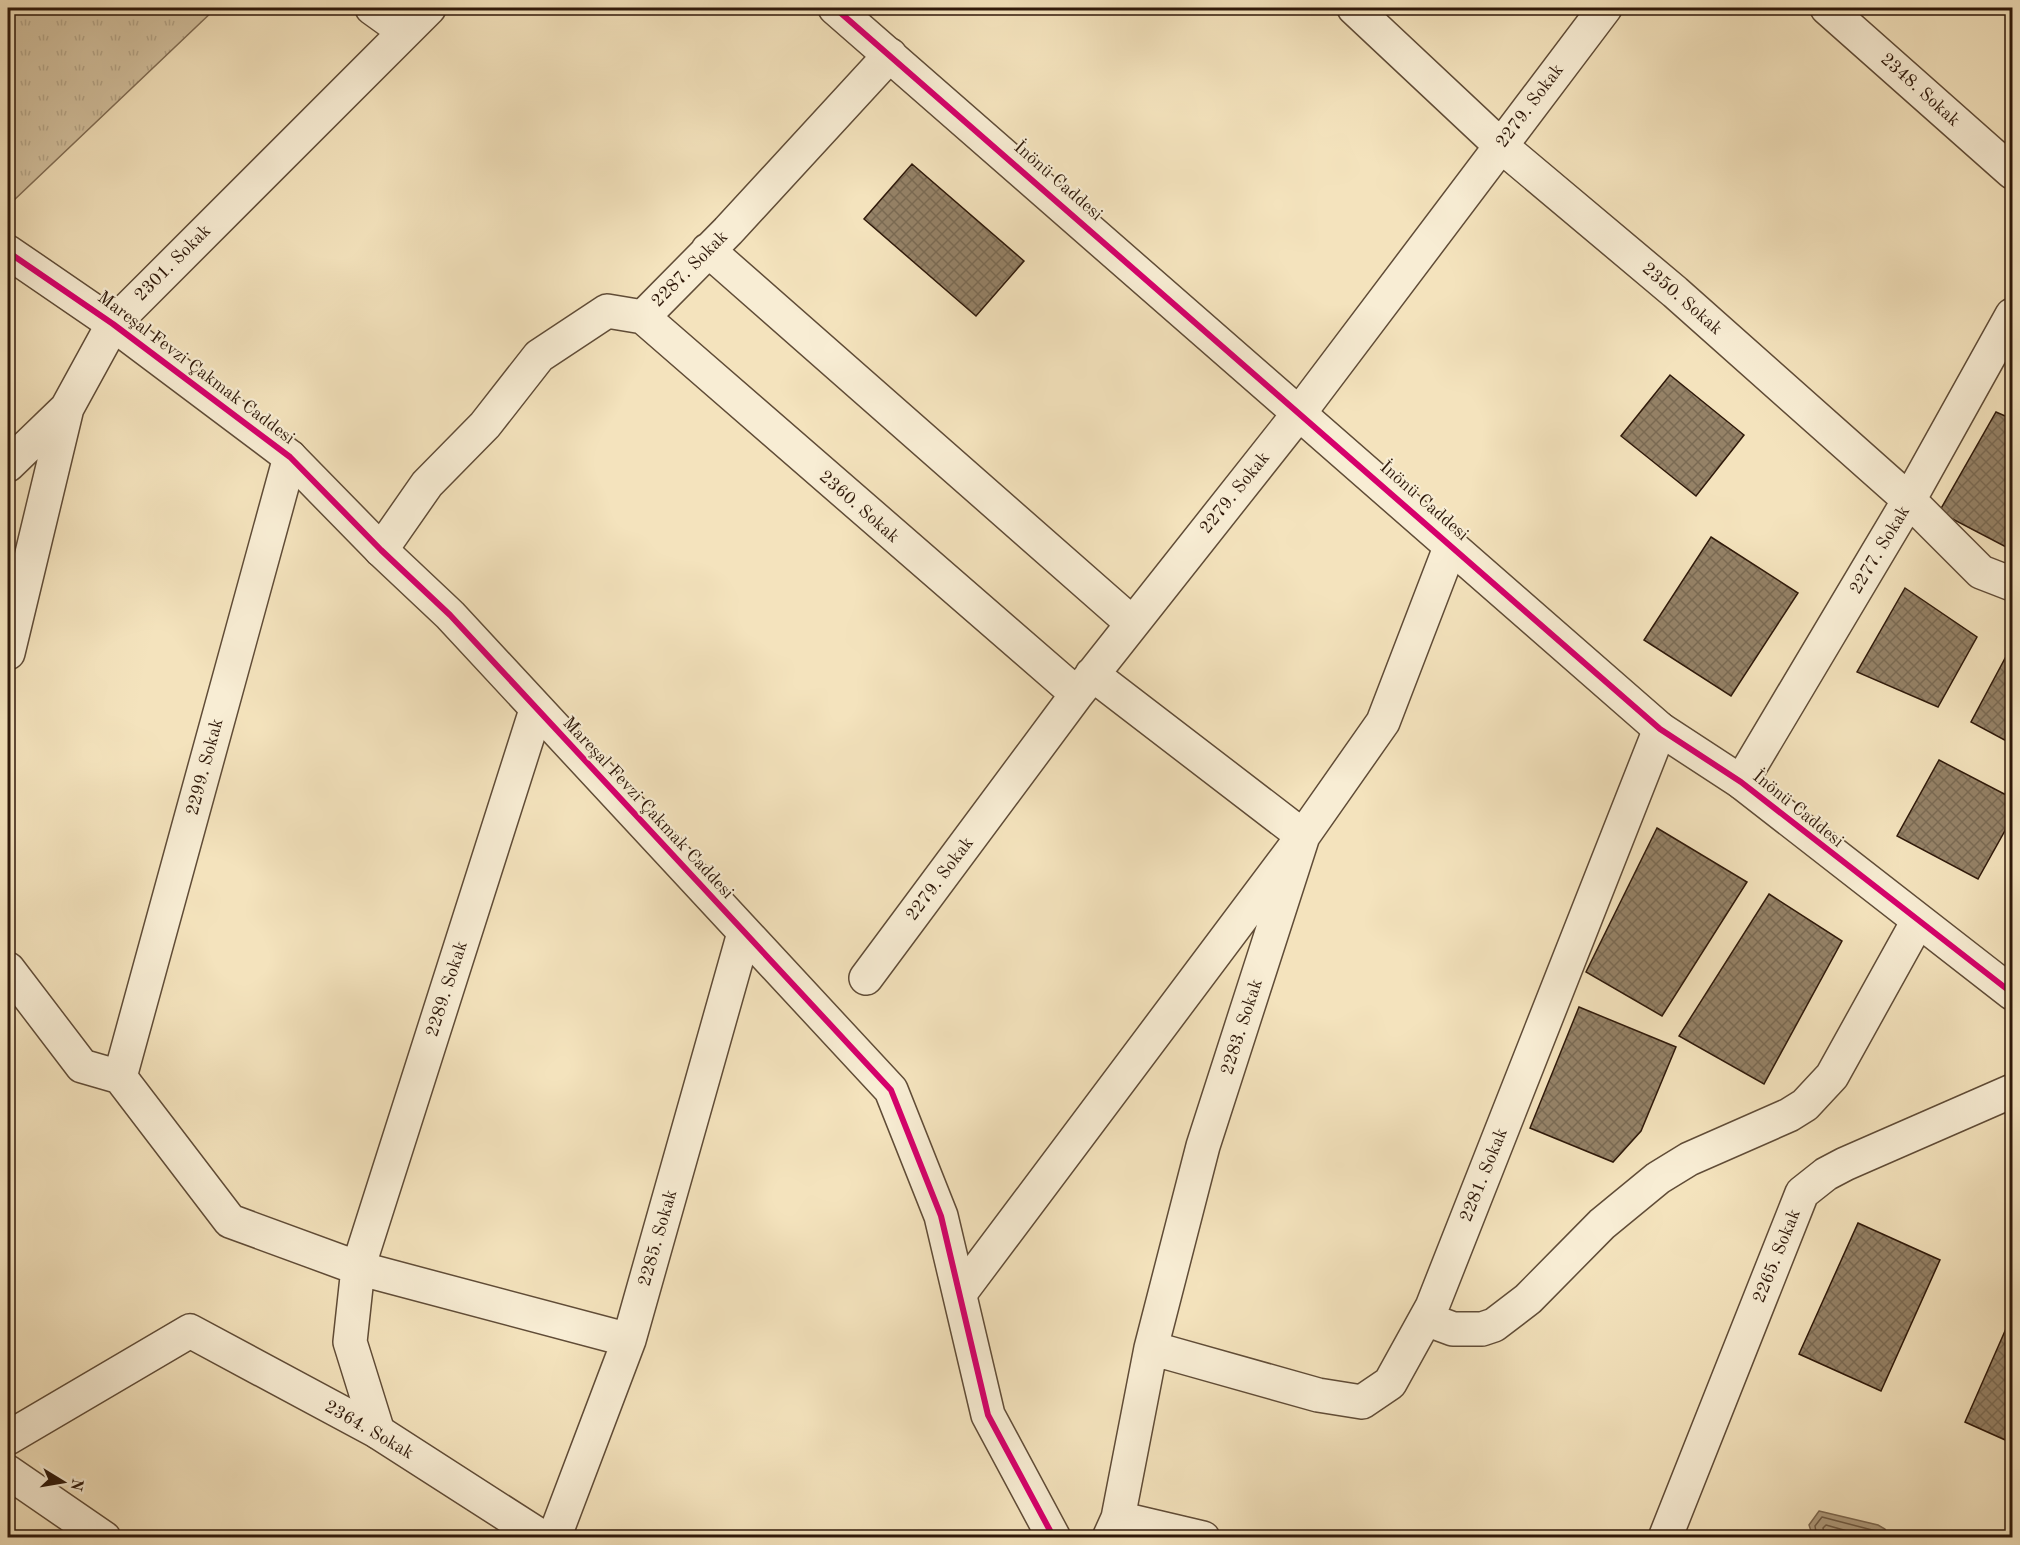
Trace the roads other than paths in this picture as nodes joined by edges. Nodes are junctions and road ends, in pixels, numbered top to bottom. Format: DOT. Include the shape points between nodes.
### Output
graph roads {
  1 [pos="372,8"];
  2 [pos="429,8"];
  3 [pos="835,8"];
  4 [pos="1354,8"];
  5 [pos="1605,8"];
  6 [pos="1841,12"];
  7 [pos="404,31"];
  8 [pos="890,55"];
  9 [pos="1500,145"];
  10 [pos="2013,172"];
  11 [pos="708,250"];
  12 [pos="8,252"];
  13 [pos="2013,315"];
  14 [pos="643,317"];
  15 [pos="113,324"];
  16 [pos="67,408"];
  17 [pos="1299,412"];
  18 [pos="290,457"];
  19 [pos="8,465"];
  20 [pos="1910,500"];
  21 [pos="1451,545"];
  22 [pos="381,550"];
  23 [pos="2013,584"];
  24 [pos="1132,623"];
  25 [pos="8,653"];
  26 [pos="1085,684"];
  27 [pos="536,710"];
  28 [pos="1660,729"];
  29 [pos="1741,782"];
  30 [pos="1303,836"];
  31 [pos="1918,921"];
  32 [pos="744,933"];
  33 [pos="8,969"];
  34 [pos="866,978"];
  35 [pos="2013,993"];
  36 [pos="120,1077"];
  37 [pos="2013,1091"];
  38 [pos="358,1268"];
  39 [pos="961,1292"];
  40 [pos="1426,1319"];
  41 [pos="629,1340"];
  42 [pos="1151,1348"];
  43 [pos="378,1432"];
  44 [pos="8,1438"];
  45 [pos="8,1472"];
  46 [pos="1113,1528"];
  47 [pos="104,1538"];
  48 [pos="543,1538"];
  49 [pos="554,1538"];
  50 [pos="1054,1538"];
  51 [pos="1203,1538"];
  52 [pos="1665,1538"];
  1 -- 7 [label="street"];
  2 -- 7 [label="street, 2301. Sokak"];
  3 -- 8 [label="street, İnönü Caddesi"];
  4 -- 9 [label="street, 2350. Sokak"];
  5 -- 9 [label="street, 2279. Sokak"];
  6 -- 10 [label="street, 2348. Sokak"];
  7 -- 15 [label="street, 2301. Sokak"];
  8 -- 11 [label="street, 2287. Sokak"];
  8 -- 17 [label="street, İnönü Caddesi"];
  9 -- 17 [label="street, 2279. Sokak"];
  9 -- 20 [label="street, 2350. Sokak" via="1675,292"];
  11 -- 14 [label="street, 2287. Sokak"];
  11 -- 24 [label="street"];
  12 -- 15 [label="street, Mareşal Fevzi Çakmak Caddesi"];
  13 -- 20 [label="street, 2277. Sokak"];
  14 -- 22 [label="street, 2287. Sokak" via="607,311 539,356 485,425 427,484"];
  14 -- 26 [label="street, 2360. Sokak"];
  15 -- 16 [label="street, 2301. Sokak"];
  15 -- 18 [label="street, Mareşal Fevzi Çakmak Caddesi"];
  16 -- 19 [label="street"];
  16 -- 25 [label="street, 2301. Sokak"];
  17 -- 21 [label="street, İnönü Caddesi"];
  17 -- 24 [label="street, 2279. Sokak"];
  18 -- 22 [label="street, Mareşal Fevzi Çakmak Caddesi"];
  18 -- 36 [label="street, 2299. Sokak"];
  20 -- 23 [label="street, 2350. Sokak" via="1981,572"];
  20 -- 29 [label="street, 2277. Sokak"];
  21 -- 28 [label="street, İnönü Caddesi"];
  21 -- 30 [label="street, 2283. Sokak" via="1383,722"];
  22 -- 27 [label="street, Mareşal Fevzi Çakmak Caddesi" via="450,615"];
  24 -- 26 [label="street, 2279. Sokak"];
  26 -- 30 [label="street, 2360. Sokak"];
  26 -- 34 [label="street, 2279. Sokak"];
  27 -- 32 [label="street, Mareşal Fevzi Çakmak Caddesi"];
  27 -- 38 [label="street, 2289. Sokak"];
  28 -- 29 [label="street, İnönü Caddesi"];
  28 -- 40 [label="street, 2281. Sokak"];
  29 -- 31 [label="street, İnönü Caddesi"];
  30 -- 39 [label="street"];
  30 -- 42 [label="street, 2283. Sokak" via="1203,1146"];
  31 -- 35 [label="street, İnönü Caddesi"];
  31 -- 40 [label="street" via="1832,1076 1805,1105 1699,1154 1658,1178 1602,1224 1528,1299 1494,1325 1453,1329"];
  32 -- 39 [label="street, Mareşal Fevzi Çakmak Caddesi" via="891,1090 941,1216"];
  32 -- 41 [label="street, 2285. Sokak"];
  33 -- 36 [label="street" via="82,1066"];
  36 -- 38 [label="street" via="230,1221"];
  37 -- 52 [label="street, 2265. Sokak" via="1845,1164 1802,1193"];
  38 -- 41 [label="street"];
  38 -- 43 [label="street, 2289. Sokak" via="350,1342"];
  39 -- 50 [label="street, Mareşal Fevzi Çakmak Caddesi" via="988,1414"];
  40 -- 42 [label="street, 2281. Sokak" via="1390,1383 1362,1402 1318,1395"];
  41 -- 49 [label="street, 2285. Sokak"];
  42 -- 46 [label="street, 2283. Sokak"];
  43 -- 44 [label="street, 2364. Sokak" via="190,1331"];
  43 -- 48 [label="street, 2364. Sokak"];
  45 -- 47 [label="street"];
  46 -- 51 [label="street"];
}
